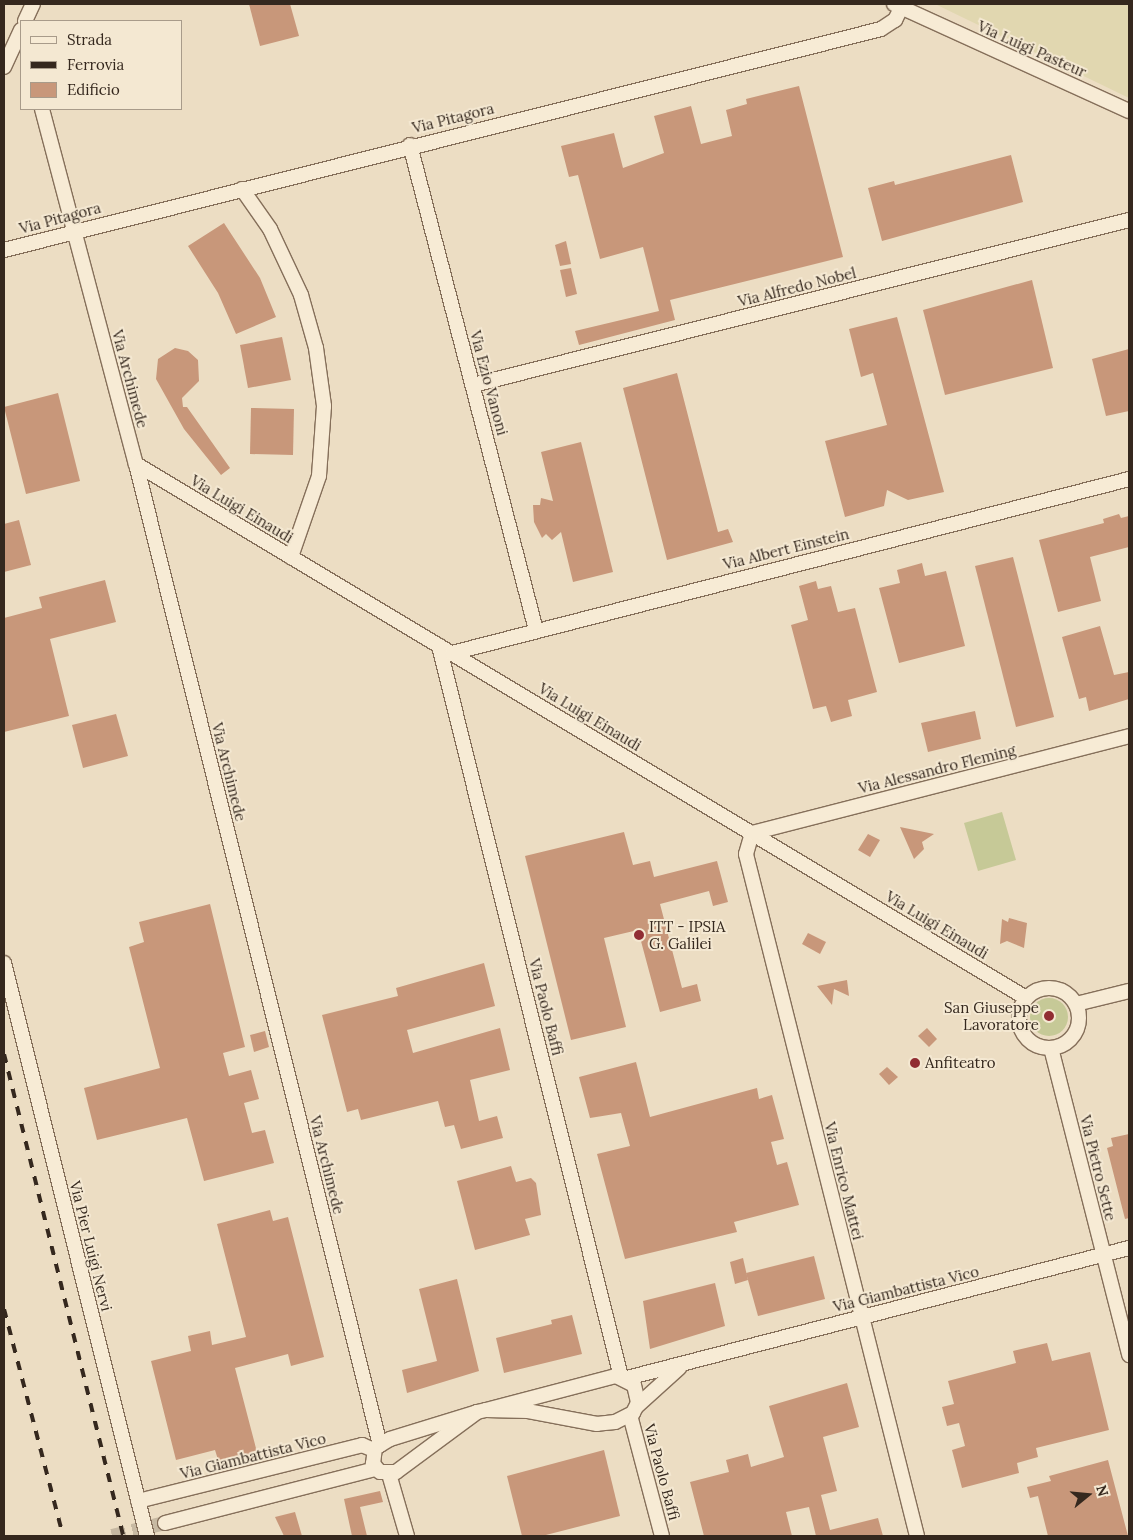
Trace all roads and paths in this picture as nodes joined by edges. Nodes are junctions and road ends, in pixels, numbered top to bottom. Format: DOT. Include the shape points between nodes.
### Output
graph roads {
  1 [pos="33,4"];
  2 [pos="898,6"];
  3 [pos="25,20"];
  4 [pos="20,32"];
  5 [pos="4,67"];
  6 [pos="42,110"];
  7 [pos="1129,111"];
  8 [pos="410,145"];
  9 [pos="242,189"];
  10 [pos="1129,220"];
  11 [pos="74,232"];
  12 [pos="4,250"];
  13 [pos="473,385"];
  14 [pos="136,464"];
  15 [pos="1129,479"];
  16 [pos="291,557"];
  17 [pos="536,630"];
  18 [pos="439,646"];
  19 [pos="452,653"];
  20 [pos="1129,736"];
  21 [pos="752,833"];
  22 [pos="4,963"];
  23 [pos="1129,991"];
  24 [pos="1026,998"];
  25 [pos="1076,1004"];
  26 [pos="1051,1048"];
  27 [pos="1129,1248"];
  28 [pos="1104,1254"];
  29 [pos="861,1317"];
  30 [pos="1129,1355"];
  31 [pos="690,1361"];
  32 [pos="624,1378"];
  33 [pos="482,1411"];
  34 [pos="634,1411"];
  35 [pos="377,1447"];
  36 [pos="375,1469"];
  37 [pos="390,1474"];
  38 [pos="138,1500"];
  39 [pos="165,1524"];
  40 [pos="147,1536"];
  41 [pos="407,1536"];
  42 [pos="662,1536"];
  43 [pos="917,1536"];
  1 -- 3 [label="street"];
  2 -- 7 [label="street, Via Luigi Pasteur"];
  2 -- 8 [label="street, Via Pitagora" via="895,20 881,29"];
  4 -- 5 [label="street"];
  6 -- 11 [label="street, Via Archimede"];
  8 -- 9 [label="street, Via Pitagora"];
  8 -- 13 [label="street, Via Ezio Vanoni"];
  9 -- 11 [label="street, Via Pitagora"];
  9 -- 16 [label="street" via="270,229 301,294 316,348 324,406 319,476"];
  10 -- 13 [label="street, Via Alfredo Nobel"];
  11 -- 12 [label="street, Via Pitagora"];
  11 -- 14 [label="street, Via Archimede"];
  13 -- 17 [label="street, Via Ezio Vanoni"];
  14 -- 16 [label="street, Via Luigi Einaudi"];
  14 -- 35 [label="street, Via Archimede"];
  15 -- 17 [label="street, Via Albert Einstein"];
  16 -- 18 [label="street, Via Luigi Einaudi"];
  17 -- 19 [label="street, Via Albert Einstein"];
  18 -- 19 [label="street, Via Luigi Einaudi"];
  18 -- 32 [label="street, Via Paolo Baffi"];
  19 -- 21 [label="street, Via Luigi Einaudi"];
  20 -- 21 [label="street, Via Alessandro Fleming"];
  21 -- 24 [label="street, Via Luigi Einaudi"];
  21 -- 29 [label="street, Via Enrico Mattei" via="746,854"];
  22 -- 38 [label="street, Via Pier Luigi Nervi"];
  23 -- 25 [label="street"];
  24 -- 25 [label="street" via="1034,992 1053,988 1070,996"];
  24 -- 26 [label="street" via="1021,1007 1020,1027 1032,1042"];
  25 -- 26 [label="street" via="1079,1019 1075,1033 1069,1041"];
  26 -- 28 [label="street, Via Pietro Sette"];
  27 -- 28 [label="street, Via Giambattista Vico"];
  28 -- 29 [label="street, Via Giambattista Vico"];
  28 -- 30 [label="street, Via Pietro Sette"];
  29 -- 31 [label="street, Via Giambattista Vico"];
  29 -- 43 [label="street, Via Enrico Mattei"];
  31 -- 32 [label="street, Via Giambattista Vico"];
  31 -- 34 [label="street" via="666,1376"];
  32 -- 33 [label="street, Via Giambattista Vico"];
  32 -- 34 [label="street" via="636,1390"];
  33 -- 34 [label="street, Via Giambattista Vico" via="528,1411 605,1424"];
  33 -- 35 [label="street, Via Giambattista Vico"];
  33 -- 37 [label="street, Via Giambattista Vico"];
  34 -- 42 [label="street, Via Paolo Baffi"];
  35 -- 36 [label="street" via="371,1459"];
  35 -- 38 [label="street, Via Giambattista Vico" via="362,1445"];
  36 -- 37 [label="street"];
  36 -- 39 [label="street"];
  37 -- 41 [label="street"];
  38 -- 40 [label="street, Via Pier Luigi Nervi"];
}
